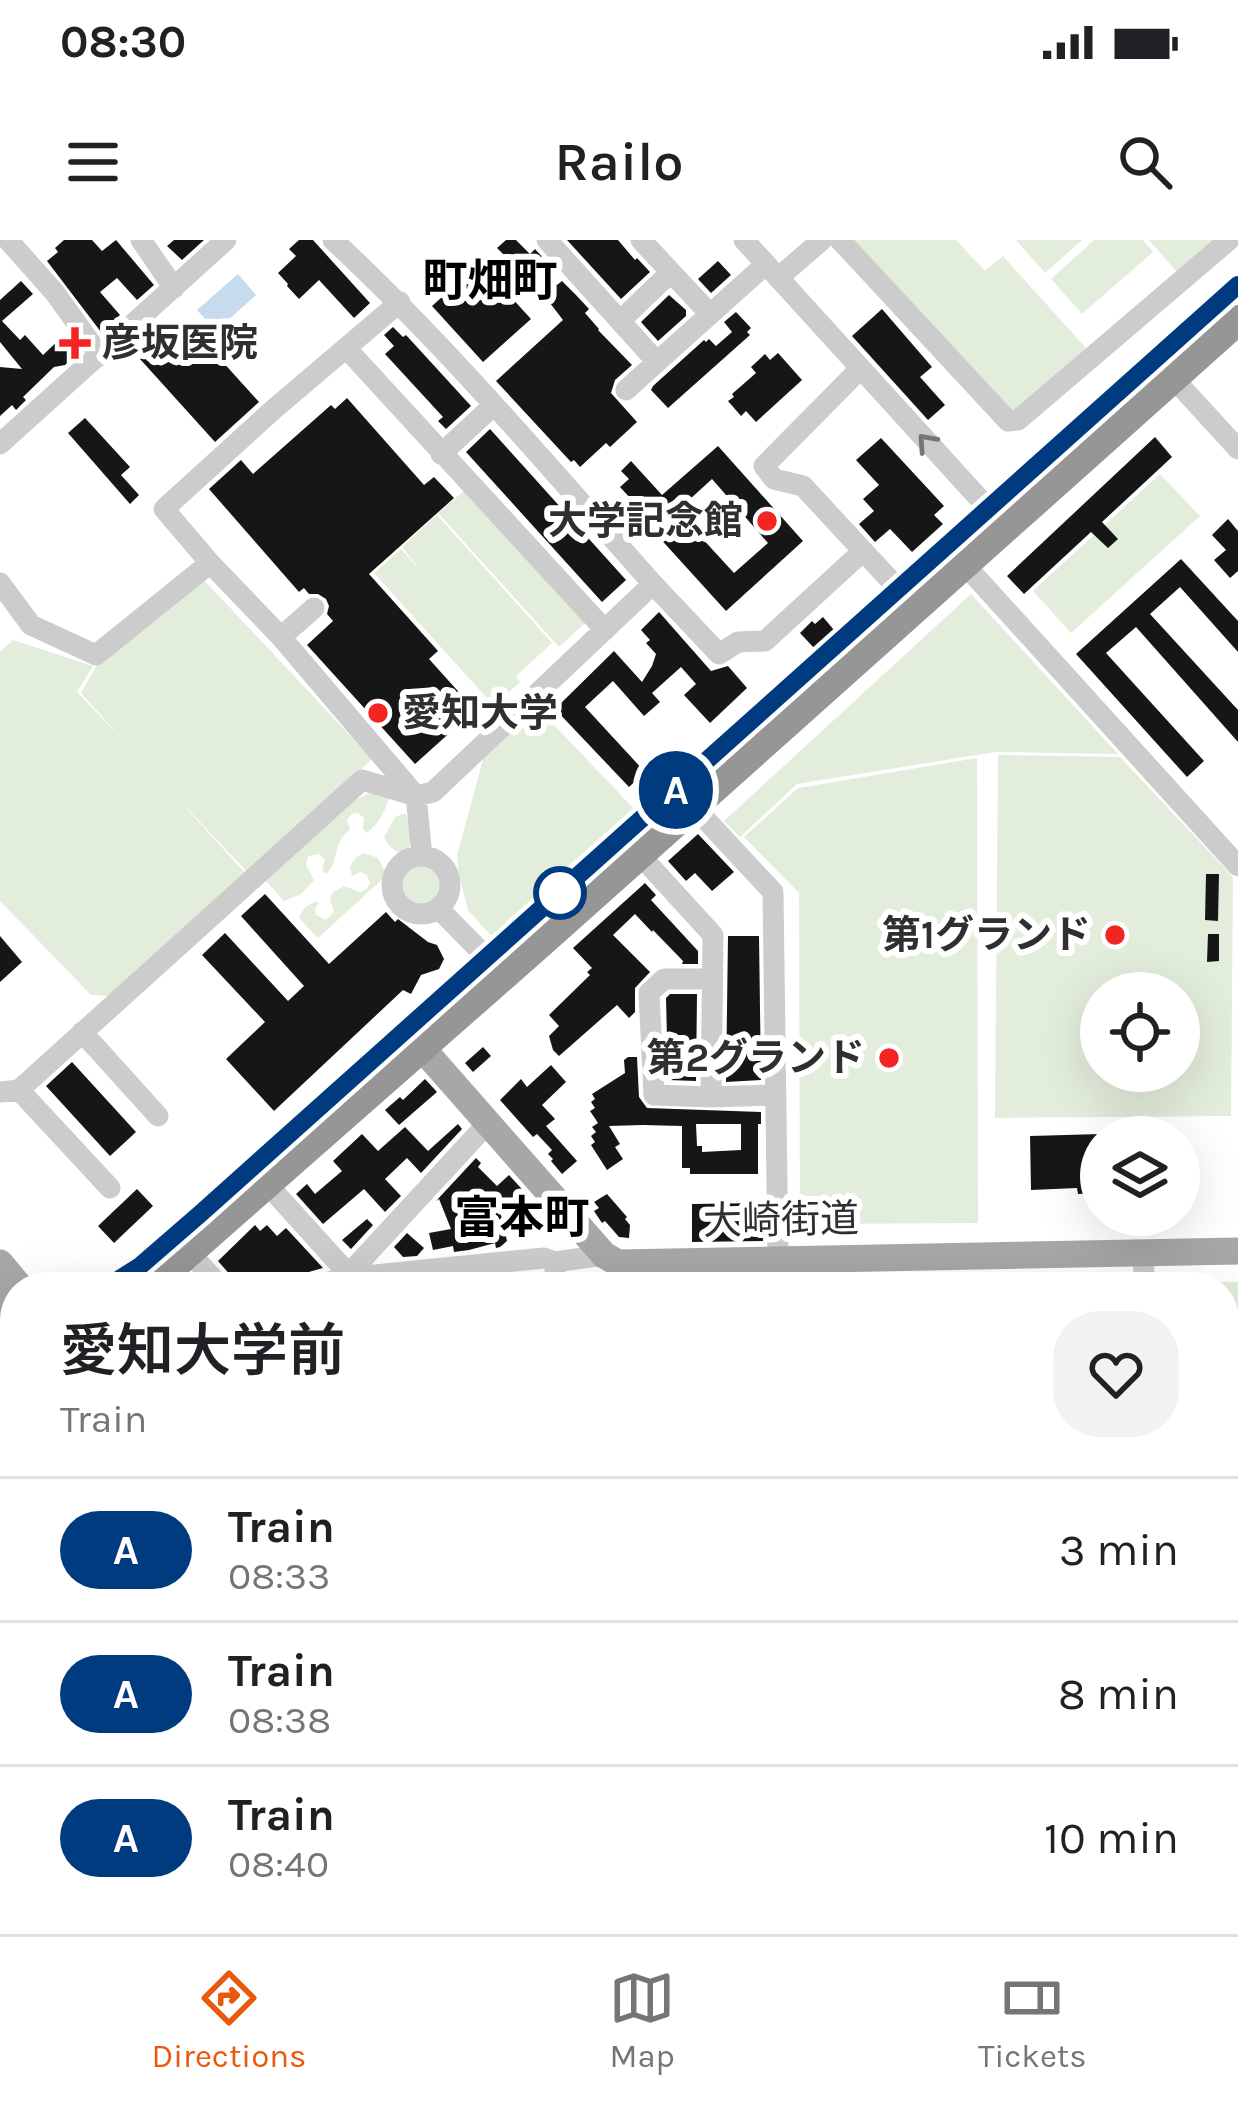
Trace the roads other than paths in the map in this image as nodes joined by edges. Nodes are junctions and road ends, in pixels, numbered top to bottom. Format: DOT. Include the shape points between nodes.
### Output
graph roads {
  1 [pos="8,240"];
  2 [pos="141,240"];
  3 [pos="226,240"];
  4 [pos="333,240"];
  5 [pos="547,240"];
  6 [pos="641,240"];
  7 [pos="744,240"];
  8 [pos="822,240"];
  9 [pos="840,240"];
  10 [pos="1228,240"];
  11 [pos="772,271"];
  12 [pos="670,273"];
  13 [pos="174,288"];
  14 [pos="400,302"];
  15 [pos="710,314"];
  16 [pos="620,322"];
  17 [pos="1237,322"];
  18 [pos="346,349"];
  19 [pos="100,356"];
  20 [pos="657,362"];
  21 [pos="855,374"];
  22 [pos="1173,378"];
  23 [pos="626,390"];
  24 [pos="494,405"];
  25 [pos="0,444"];
  26 [pos="1238,449"];
  27 [pos="441,454"];
  28 [pos="1006,528"];
  29 [pos="862,552"];
  30 [pos="210,563"];
  31 [pos="965,565"];
  32 [pos="0,583"];
  33 [pos="653,584"];
  34 [pos="314,608"];
  35 [pos="916,608"];
  36 [pos="604,630"];
  37 [pos="281,637"];
  38 [pos="416,796"];
  39 [pos="693,806"];
  40 [pos="639,854"];
  41 [pos="422,856"];
  42 [pos="1238,866"];
  43 [pos="438,908"];
  44 [pos="503,975"];
  45 [pos="711,980"];
  46 [pos="82,1032"];
  47 [pos="421,1047"];
  48 [pos="10,1091"];
  49 [pos="776,1095"];
  50 [pos="711,1097"];
  51 [pos="158,1116"];
  52 [pos="488,1124"];
  53 [pos="266,1183"];
  54 [pos="110,1188"];
  55 [pos="1238,1251"];
  56 [pos="1143,1254"];
  57 [pos="604,1255"];
  58 [pos="826,1258"];
  59 [pos="778,1259"];
  60 [pos="555,1262"];
  61 [pos="175,1268"];
  62 [pos="344,1272"];
  63 [pos="355,1272"];
  64 [pos="428,1272"];
  65 [pos="555,1272"];
  66 [pos="674,1272"];
  67 [pos="699,1272"];
  68 [pos="827,1272"];
  69 [pos="1144,1272"];
  1 -- 19 [label="street"];
  2 -- 13 [label="street"];
  3 -- 13 [label="street"];
  4 -- 14 [label="street"];
  5 -- 16 [label="street"];
  6 -- 12 [label="street"];
  7 -- 11 [label="street"];
  8 -- 11 [label="street"];
  9 -- 10 [label="street" via="1008,421"];
  11 -- 15 [label="street"];
  28 -- 11 [label="street, one-way"];
  12 -- 15 [label="street"];
  12 -- 16 [label="street"];
  13 -- 19 [label="street"];
  14 -- 18 [label="street"];
  14 -- 24 [label="street"];
  15 -- 20 [label="street"];
  16 -- 20 [label="street"];
  17 -- 22 [label="highway"];
  18 -- 27 [label="street"];
  18 -- 30 [label="street" via="164,509"];
  19 -- 25 [label="street"];
  20 -- 23 [label="street"];
  21 -- 29 [label="street" via="764,466 774,479 803,487"];
  22 -- 26 [label="street"];
  22 -- 28 [label="highway"];
  24 -- 27 [label="street"];
  24 -- 33 [label="street"];
  27 -- 36 [label="street"];
  28 -- 31 [label="highway"];
  29 -- 33 [label="street" via="765,641 738,642 719,655"];
  29 -- 35 [label="street"];
  30 -- 32 [label="street" via="96,655 31,625"];
  30 -- 37 [label="street"];
  31 -- 35 [label="highway"];
  31 -- 42 [label="street"];
  33 -- 36 [label="street"];
  34 -- 37 [label="street"];
  35 -- 39 [label="highway"];
  36 -- 38 [label="street" via="433,792"];
  37 -- 38 [label="street"];
  38 -- 41 [label="street"];
  38 -- 46 [label="street" via="362,780"];
  39 -- 40 [label="highway"];
  39 -- 49 [label="street" via="773,892"];
  40 -- 44 [label="highway"];
  40 -- 45 [label="street" via="712,935"];
  41 -- 43 [label="street" via="448,875"];
  41 -- 43 [label="street" via="400,865 394,892 413,912"];
  43 -- 44 [label="street"];
  44 -- 47 [label="highway"];
  45 -- 50 [label="street"];
  45 -- 50 [label="street" via="664,979 649,993 654,1095"];
  46 -- 48 [label="street"];
  46 -- 51 [label="street"];
  47 -- 52 [label="main road"];
  47 -- 53 [label="highway"];
  48 -- 54 [label="street"];
  49 -- 50 [label="street"];
  49 -- 59 [label="street"];
  52 -- 57 [label="main road"];
  52 -- 63 [label="street"];
  53 -- 61 [label="highway"];
  53 -- 62 [label="street"];
  55 -- 56 [label="main road, 大崎街道"];
  56 -- 58 [label="main road, 大崎街道"];
  56 -- 69 [label="street"];
  57 -- 60 [label="street"];
  57 -- 66 [label="main road, 大崎街道"];
  58 -- 59 [label="main road, 大崎街道"];
  58 -- 68 [label="street"];
  59 -- 67 [label="main road, 大崎街道"];
  60 -- 64 [label="street"];
  60 -- 65 [label="street"];
}
